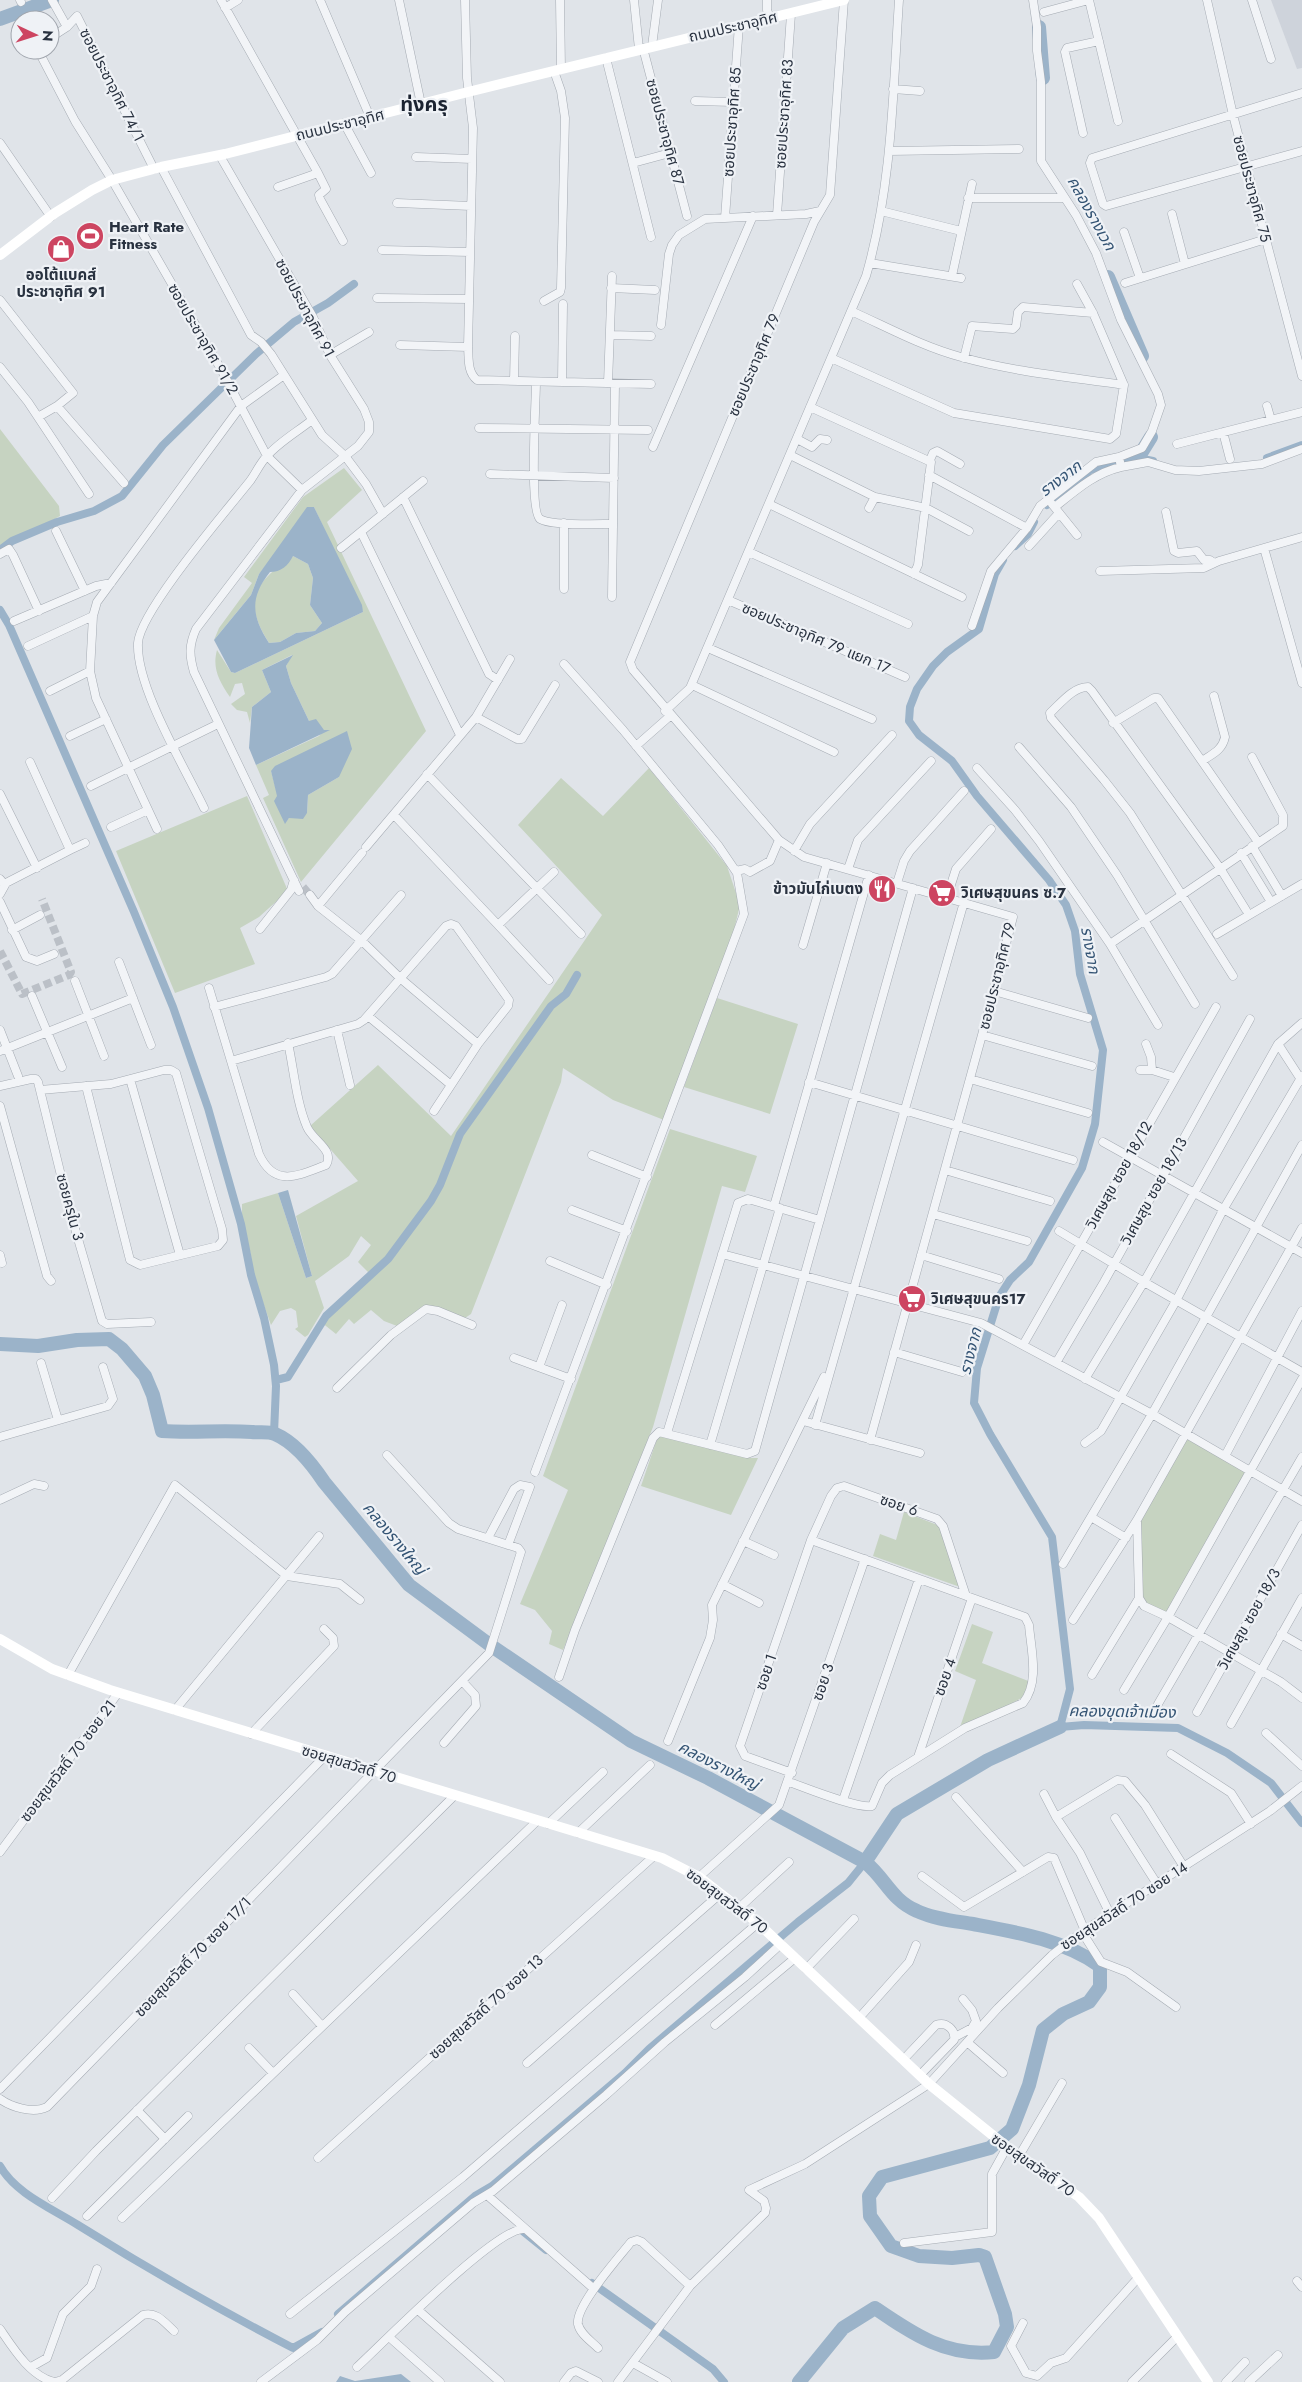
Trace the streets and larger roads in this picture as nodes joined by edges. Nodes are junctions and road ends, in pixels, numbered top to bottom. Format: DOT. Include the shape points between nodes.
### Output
graph roads {
  1 [pos="221,0"];
  2 [pos="238,0"];
  3 [pos="320,0"];
  4 [pos="399,0"];
  5 [pos="465,0"];
  6 [pos="560,0"];
  7 [pos="634,0"];
  8 [pos="658,0"];
  9 [pos="767,0"];
  10 [pos="844,0"];
  11 [pos="899,0"];
  12 [pos="1033,0"];
  13 [pos="1089,0"];
  14 [pos="1207,0"];
  15 [pos="1252,0"];
  16 [pos="54,3"];
  17 [pos="225,8"];
  18 [pos="1044,12"];
  19 [pos="791,14"];
  20 [pos="770,18"];
  21 [pos="739,25"];
  22 [pos="67,27"];
  23 [pos="60,32"];
  24 [pos="1099,41"];
  25 [pos="645,48"];
  26 [pos="606,58"];
  27 [pos="1271,59"];
  28 [pos="43,60"];
  29 [pos="558,70"];
  30 [pos="893,90"];
  31 [pos="920,91"];
  32 [pos="468,92"];
  33 [pos="1302,93"];
  34 [pos="695,102"];
  35 [pos="733,102"];
  36 [pos="421,104"];
  37 [pos="1233,115"];
  38 [pos="370,117"];
  39 [pos="1118,121"];
  40 [pos="344,123"];
  41 [pos="1083,133"];
  42 [pos="299,135"];
  43 [pos="0,143"];
  44 [pos="1018,149"];
  45 [pos="889,151"];
  46 [pos="1302,151"];
  47 [pos="670,153"];
  48 [pos="220,156"];
  49 [pos="416,157"];
  50 [pos="472,159"];
  51 [pos="633,163"];
  52 [pos="1246,166"];
  53 [pos="158,168"];
  54 [pos="318,173"];
  55 [pos="371,173"];
  56 [pos="112,180"];
  57 [pos="972,184"];
  58 [pos="278,187"];
  59 [pos="968,198"];
  60 [pos="1063,198"];
  61 [pos="397,203"];
  62 [pos="471,206"];
  63 [pos="820,211"];
  64 [pos="881,211"];
  65 [pos="1172,214"];
  66 [pos="777,215"];
  67 [pos="687,216"];
  68 [pos="753,216"];
  69 [pos="51,217"];
  70 [pos="725,218"];
  71 [pos="961,232"];
  72 [pos="1124,232"];
  73 [pos="651,236"];
  74 [pos="1266,239"];
  75 [pos="343,241"];
  76 [pos="382,250"];
  77 [pos="470,252"];
  78 [pos="0,254"];
  79 [pos="870,262"];
  80 [pos="1185,264"];
  81 [pos="612,276"];
  82 [pos="952,276"];
  83 [pos="961,278"];
  84 [pos="1140,278"];
  85 [pos="1125,283"];
  86 [pos="1078,284"];
  87 [pos="611,288"];
  88 [pos="655,290"];
  89 [pos="377,298"];
  90 [pos="469,299"];
  91 [pos="0,300"];
  92 [pos="544,301"];
  93 [pos="563,304"];
  94 [pos="851,311"];
  95 [pos="1093,313"];
  96 [pos="661,326"];
  97 [pos="369,332"];
  98 [pos="610,335"];
  99 [pos="515,336"];
  100 [pos="652,336"];
  101 [pos="400,345"];
  102 [pos="468,346"];
  103 [pos="330,355"];
  104 [pos="831,358"];
  105 [pos="964,358"];
  106 [pos="0,367"];
  107 [pos="284,375"];
  108 [pos="1302,376"];
  109 [pos="514,381"];
  110 [pos="536,382"];
  111 [pos="562,382"];
  112 [pos="612,384"];
  113 [pos="651,384"];
  114 [pos="1124,386"];
  115 [pos="56,406"];
  116 [pos="242,406"];
  117 [pos="1267,406"];
  118 [pos="810,407"];
  119 [pos="1302,412"];
  120 [pos="38,417"];
  121 [pos="312,420"];
  122 [pos="1271,420"];
  123 [pos="479,428"];
  124 [pos="535,429"];
  125 [pos="615,430"];
  126 [pos="648,430"];
  127 [pos="1223,432"];
  128 [pos="797,439"];
  129 [pos="827,440"];
  130 [pos="1177,444"];
  131 [pos="653,447"];
  132 [pos="1302,449"];
  133 [pos="790,455"];
  134 [pos="267,456"];
  135 [pos="345,456"];
  136 [pos="1230,459"];
  137 [pos="930,461"];
  138 [pos="1120,462"];
  139 [pos="960,464"];
  140 [pos="490,474"];
  141 [pos="534,475"];
  142 [pos="929,475"];
  143 [pos="1084,477"];
  144 [pos="614,478"];
  145 [pos="423,481"];
  146 [pos="124,483"];
  147 [pos="302,490"];
  148 [pos="89,494"];
  149 [pos="404,497"];
  150 [pos="875,497"];
  151 [pos="769,504"];
  152 [pos="1053,505"];
  153 [pos="869,508"];
  154 [pos="926,508"];
  155 [pos="1166,512"];
  156 [pos="383,514"];
  157 [pos="564,523"];
  158 [pos="613,524"];
  159 [pos="1027,528"];
  160 [pos="56,531"];
  161 [pos="970,531"];
  162 [pos="362,532"];
  163 [pos="1077,536"];
  164 [pos="1302,536"];
  165 [pos="1028,546"];
  166 [pos="341,548"];
  167 [pos="1264,548"];
  168 [pos="748,552"];
  169 [pos="0,554"];
  170 [pos="1214,563"];
  171 [pos="1100,570"];
  172 [pos="914,574"];
  173 [pos="111,583"];
  174 [pos="564,589"];
  175 [pos="85,591"];
  176 [pos="612,597"];
  177 [pos="962,597"];
  178 [pos="728,600"];
  179 [pos="39,611"];
  180 [pos="93,616"];
  181 [pos="14,621"];
  182 [pos="908,624"];
  183 [pos="972,626"];
  184 [pos="28,646"];
  185 [pos="708,648"];
  186 [pos="510,659"];
  187 [pos="564,664"];
  188 [pos="90,672"];
  189 [pos="905,676"];
  190 [pos="498,680"];
  191 [pos="1302,683"];
  192 [pos="555,685"];
  193 [pos="692,685"];
  194 [pos="50,691"];
  195 [pos="1214,696"];
  196 [pos="668,713"];
  197 [pos="476,717"];
  198 [pos="106,719"];
  199 [pos="872,719"];
  200 [pos="1113,722"];
  201 [pos="218,724"];
  202 [pos="460,735"];
  203 [pos="892,735"];
  204 [pos="70,736"];
  205 [pos="174,745"];
  206 [pos="636,746"];
  207 [pos="1019,747"];
  208 [pos="834,752"];
  209 [pos="1252,757"];
  210 [pos="931,761"];
  211 [pos="1202,761"];
  212 [pos="30,762"];
  213 [pos="128,767"];
  214 [pos="977,768"];
  215 [pos="427,774"];
  216 [pos="91,786"];
  217 [pos="964,791"];
  218 [pos="0,794"];
  219 [pos="204,808"];
  220 [pos="148,810"];
  221 [pos="394,814"];
  222 [pos="111,827"];
  223 [pos="157,829"];
  224 [pos="991,829"];
  225 [pos="779,840"];
  226 [pos="85,843"];
  227 [pos="1255,844"];
  228 [pos="70,850"];
  229 [pos="794,851"];
  230 [pos="1241,853"];
  231 [pos="827,863"];
  232 [pos="37,868"];
  233 [pos="1220,868"];
  234 [pos="848,869"];
  235 [pos="554,872"];
  236 [pos="736,872"];
  237 [pos="869,875"];
  238 [pos="295,878"];
  239 [pos="2,882"];
  240 [pos="897,883"];
  241 [pos="1302,884"];
  242 [pos="914,888"];
  243 [pos="301,889"];
  244 [pos="536,889"];
  245 [pos="0,894"];
  246 [pos="401,896"];
  247 [pos="1181,896"];
  248 [pos="1282,896"];
  249 [pos="947,897"];
  250 [pos="0,902"];
  251 [pos="964,902"];
  252 [pos="1271,902"];
  253 [pos="1246,910"];
  254 [pos="40,915"];
  255 [pos="1146,921"];
  256 [pos="498,925"];
  257 [pos="260,929"];
  258 [pos="12,930"];
  259 [pos="581,934"];
  260 [pos="1217,934"];
  261 [pos="362,941"];
  262 [pos="1110,944"];
  263 [pos="803,945"];
  264 [pos="54,954"];
  265 [pos="118,962"];
  266 [pos="1232,976"];
  267 [pos="400,978"];
  268 [pos="550,980"];
  269 [pos="75,981"];
  270 [pos="208,988"];
  271 [pos="994,991"];
  272 [pos="32,996"];
  273 [pos="133,998"];
  274 [pos="1195,1004"];
  275 [pos="214,1007"];
  276 [pos="1216,1007"];
  277 [pos="89,1016"];
  278 [pos="368,1016"];
  279 [pos="1088,1018"];
  280 [pos="1250,1019"];
  281 [pos="1302,1023"];
  282 [pos="1158,1025"];
  283 [pos="0,1030"];
  284 [pos="337,1030"];
  285 [pos="47,1032"];
  286 [pos="982,1035"];
  287 [pos="288,1043"];
  288 [pos="478,1044"];
  289 [pos="1146,1044"];
  290 [pos="1278,1044"];
  291 [pos="151,1045"];
  292 [pos="4,1050"];
  293 [pos="104,1056"];
  294 [pos="231,1061"];
  295 [pos="1092,1066"];
  296 [pos="62,1067"];
  297 [pos="1140,1070"];
  298 [pos="1152,1070"];
  299 [pos="18,1076"];
  300 [pos="1174,1076"];
  301 [pos="130,1079"];
  302 [pos="970,1079"];
  303 [pos="1301,1079"];
  304 [pos="810,1082"];
  305 [pos="350,1085"];
  306 [pos="451,1085"];
  307 [pos="0,1086"];
  308 [pos="86,1086"];
  309 [pos="40,1090"];
  310 [pos="855,1096"];
  311 [pos="0,1106"];
  312 [pos="905,1110"];
  313 [pos="434,1111"];
  314 [pos="1088,1113"];
  315 [pos="957,1126"];
  316 [pos="1103,1142"];
  317 [pos="1302,1144"];
  318 [pos="592,1155"];
  319 [pos="1129,1157"];
  320 [pos="1073,1160"];
  321 [pos="945,1170"];
  322 [pos="1163,1176"];
  323 [pos="647,1177"];
  324 [pos="1193,1194"];
  325 [pos="1050,1201"];
  326 [pos="777,1207"];
  327 [pos="572,1210"];
  328 [pos="1223,1210"];
  329 [pos="933,1214"];
  330 [pos="820,1220"];
  331 [pos="1255,1227"];
  332 [pos="1302,1228"];
  333 [pos="627,1231"];
  334 [pos="1059,1231"];
  335 [pos="1028,1241"];
  336 [pos="1080,1244"];
  337 [pos="1291,1247"];
  338 [pos="1302,1253"];
  339 [pos="722,1254"];
  340 [pos="0,1255"];
  341 [pos="180,1255"];
  342 [pos="921,1255"];
  343 [pos="550,1261"];
  344 [pos="2,1263"];
  345 [pos="1114,1264"];
  346 [pos="763,1265"];
  347 [pos="804,1277"];
  348 [pos="999,1279"];
  349 [pos="51,1281"];
  350 [pos="1144,1282"];
  351 [pos="607,1285"];
  352 [pos="853,1290"];
  353 [pos="1176,1301"];
  354 [pos="562,1305"];
  355 [pos="907,1305"];
  356 [pos="1302,1311"];
  357 [pos="1205,1317"];
  358 [pos="152,1322"];
  359 [pos="472,1325"];
  360 [pos="1241,1336"];
  361 [pos="1023,1345"];
  362 [pos="894,1352"];
  363 [pos="514,1358"];
  364 [pos="1276,1358"];
  365 [pos="833,1360"];
  366 [pos="41,1363"];
  367 [pos="1056,1363"];
  368 [pos="103,1367"];
  369 [pos="539,1367"];
  370 [pos="962,1372"];
  371 [pos="1302,1372"];
  372 [pos="1085,1378"];
  373 [pos="571,1379"];
  374 [pos="1302,1379"];
  375 [pos="337,1388"];
  376 [pos="1120,1397"];
  377 [pos="1152,1414"];
  378 [pos="58,1420"];
  379 [pos="803,1421"];
  380 [pos="815,1425"];
  381 [pos="667,1433"];
  382 [pos="1186,1434"];
  383 [pos="0,1437"];
  384 [pos="870,1440"];
  385 [pos="1085,1444"];
  386 [pos="710,1445"];
  387 [pos="920,1453"];
  388 [pos="387,1455"];
  389 [pos="1225,1456"];
  390 [pos="1302,1457"];
  391 [pos="1251,1471"];
  392 [pos="535,1472"];
  393 [pos="44,1486"];
  394 [pos="1282,1490"];
  395 [pos="0,1500"];
  396 [pos="1302,1501"];
  397 [pos="1091,1517"];
  398 [pos="1137,1520"];
  399 [pos="1302,1525"];
  400 [pos="319,1536"];
  401 [pos="488,1538"];
  402 [pos="1126,1538"];
  403 [pos="811,1540"];
  404 [pos="743,1541"];
  405 [pos="508,1545"];
  406 [pos="774,1555"];
  407 [pos="865,1560"];
  408 [pos="1063,1564"];
  409 [pos="287,1576"];
  410 [pos="920,1579"];
  411 [pos="722,1584"];
  412 [pos="969,1597"];
  413 [pos="1138,1598"];
  414 [pos="1302,1598"];
  415 [pos="360,1600"];
  416 [pos="759,1603"];
  417 [pos="1168,1617"];
  418 [pos="1073,1620"];
  419 [pos="324,1628"];
  420 [pos="1281,1634"];
  421 [pos="1198,1635"];
  422 [pos="0,1639"];
  423 [pos="1302,1646"];
  424 [pos="1230,1653"];
  425 [pos="1260,1671"];
  426 [pos="68,1675"];
  427 [pos="1092,1675"];
  428 [pos="559,1677"];
  429 [pos="462,1681"];
  430 [pos="1124,1690"];
  431 [pos="118,1693"];
  432 [pos="1302,1698"];
  433 [pos="1158,1704"];
  434 [pos="175,1710"];
  435 [pos="1197,1712"];
  436 [pos="1230,1724"];
  437 [pos="1266,1733"];
  438 [pos="251,1734"];
  439 [pos="668,1741"];
  440 [pos="444,1743"];
  441 [pos="1171,1754"];
  442 [pos="324,1757"];
  443 [pos="918,1757"];
  444 [pos="650,1765"];
  445 [pos="1302,1766"];
  446 [pos="374,1772"];
  447 [pos="603,1772"];
  448 [pos="792,1773"];
  449 [pos="789,1782"];
  450 [pos="1301,1787"];
  451 [pos="1044,1794"];
  452 [pos="454,1796"];
  453 [pos="956,1797"];
  454 [pos="843,1800"];
  455 [pos="1056,1817"];
  456 [pos="1115,1818"];
  457 [pos="537,1820"];
  458 [pos="548,1824"];
  459 [pos="1251,1824"];
  460 [pos="578,1833"];
  461 [pos="0,1852"];
  462 [pos="654,1856"];
  463 [pos="789,1862"];
  464 [pos="1184,1866"];
  465 [pos="1023,1872"];
  466 [pos="922,1876"];
  467 [pos="698,1877"];
  468 [pos="1157,1884"];
  469 [pos="720,1894"];
  470 [pos="739,1908"];
  471 [pos="1110,1914"];
  472 [pos="854,1919"];
  473 [pos="758,1923"];
  474 [pos="1083,1931"];
  475 [pos="780,1943"];
  476 [pos="916,1945"];
  477 [pos="795,1958"];
  478 [pos="806,1969"];
  479 [pos="293,1994"];
  480 [pos="963,1999"];
  481 [pos="1176,2007"];
  482 [pos="859,2018"];
  483 [pos="715,2025"];
  484 [pos="322,2026"];
  485 [pos="974,2030"];
  486 [pos="955,2037"];
  487 [pos="967,2042"];
  488 [pos="249,2048"];
  489 [pos="904,2060"];
  490 [pos="527,2063"];
  491 [pos="273,2073"];
  492 [pos="1002,2073"];
  493 [pos="920,2075"];
  494 [pos="1062,2083"];
  495 [pos="929,2084"];
  496 [pos="0,2089"];
  497 [pos="0,2098"];
  498 [pos="137,2110"];
  499 [pos="188,2116"];
  500 [pos="165,2139"];
  501 [pos="1006,2147"];
  502 [pos="1019,2156"];
  503 [pos="318,2158"];
  504 [pos="487,2195"];
  505 [pos="52,2198"];
  506 [pos="87,2216"];
  507 [pos="122,2218"];
  508 [pos="524,2229"];
  509 [pos="904,2243"];
  510 [pos="98,2269"];
  511 [pos="1138,2278"];
  512 [pos="690,2286"];
  513 [pos="594,2289"];
  514 [pos="418,2310"];
  515 [pos="290,2314"];
  516 [pos="1022,2323"];
  517 [pos="0,2329"];
  518 [pos="174,2331"];
  519 [pos="389,2337"];
  520 [pos="1177,2337"];
  521 [pos="598,2348"];
  522 [pos="1278,2355"];
  523 [pos="1245,2362"];
  524 [pos="633,2363"];
  525 [pos="31,2367"];
  526 [pos="357,2367"];
  527 [pos="55,2382"];
  528 [pos="261,2382"];
  529 [pos="440,2382"];
  530 [pos="500,2382"];
  531 [pos="564,2382"];
  532 [pos="598,2382"];
  533 [pos="618,2382"];
  534 [pos="667,2382"];
  535 [pos="1132,2382"];
  536 [pos="1208,2382"];
  537 [pos="1226,2382"];
  538 [pos="1249,2382"];
  1 -- 17 [label="street"];
  2 -- 17 [label="street"];
  3 -- 38 [label="street"];
  4 -- 36 [label="street"];
  5 -- 32 [label="street"];
  6 -- 29 [label="street"];
  7 -- 25 [label="street"];
  8 -- 25 [label="street"];
  9 -- 20 [label="street"];
  10 -- 19 [label="street, ถนนประชาอุทิศ"];
  10 -- 63 [label="street, ซอยประชาอุทิศ 79" via="830,195"];
  11 -- 30 [label="street"];
  12 -- 60 [label="street" via="1041,86 1041,161"];
  13 -- 18 [label="street"];
  13 -- 24 [label="street"];
  14 -- 37 [label="street, ซอยประชาอุทิศ 75"];
  15 -- 27 [label="street"];
  16 -- 22 [label="street, ซอยประชาอุทิศ 74/1"];
  17 -- 42 [label="street"];
  19 -- 20 [label="street, ถนนประชาอุทิศ"];
  19 -- 66 [label="street, ซอยประชาอุทิศ 83"];
  20 -- 21 [label="street, ถนนประชาอุทิศ"];
  21 -- 25 [label="street, ถนนประชาอุทิศ"];
  21 -- 35 [label="street, ซอยประชาอุทิศ 85"];
  22 -- 23 [label="street"];
  22 -- 53 [label="street, ซอยประชาอุทิศ 74/1" via="77,16"];
  24 -- 39 [label="street"];
  24 -- 41 [label="street" via="1067,48 1065,52"];
  25 -- 26 [label="street, ถนนประชาอุทิศ"];
  25 -- 47 [label="street, ซอยประชาอุทิศ 87"];
  26 -- 29 [label="street, ถนนประชาอุทิศ"];
  26 -- 51 [label="street"];
  28 -- 56 [label="street, ซอยประชาอุทิศ 91/2" via="75,121"];
  29 -- 32 [label="street, ถนนประชาอุทิศ"];
  29 -- 92 [label="street" via="565,118 561,288 560,292"];
  30 -- 31 [label="street"];
  30 -- 45 [label="street"];
  32 -- 36 [label="street, ถนนประชาอุทิศ"];
  32 -- 50 [label="street"];
  33 -- 37 [label="street"];
  34 -- 35 [label="street"];
  35 -- 70 [label="street, ซอยประชาอุทิศ 85"];
  36 -- 38 [label="street, ถนนประชาอุทิศ"];
  37 -- 52 [label="street, ซอยประชาอุทิศ 75"];
  37 -- 52 [label="street" via="1092,158 1090,163 1104,205"];
  38 -- 40 [label="street, ถนนประชาอุทิศ"];
  40 -- 42 [label="street, ถนนประชาอุทิศ"];
  40 -- 55 [label="street"];
  42 -- 48 [label="street, ถนนประชาอุทิศ"];
  42 -- 54 [label="street"];
  43 -- 69 [label="street"];
  44 -- 45 [label="street"];
  45 -- 64 [label="street"];
  46 -- 52 [label="street"];
  47 -- 51 [label="street"];
  47 -- 67 [label="street, ซอยประชาอุทิศ 87"];
  48 -- 53 [label="street, ถนนประชาอุทิศ"];
  48 -- 103 [label="street, ซอยประชาอุทิศ 91" via="313,317"];
  49 -- 50 [label="street"];
  50 -- 62 [label="street"];
  51 -- 73 [label="street"];
  52 -- 74 [label="street, ซอยประชาอุทิศ 75"];
  53 -- 56 [label="street, ถนนประชาอุทิศ"];
  53 -- 107 [label="street" via="251,335 271,354"];
  54 -- 58 [label="street"];
  54 -- 75 [label="street" via="326,189 321,192 320,199"];
  56 -- 69 [label="street, ถนนประชาอุทิศ"];
  56 -- 116 [label="street, ซอยประชาอุทิศ 91/2"];
  57 -- 59 [label="street"];
  59 -- 60 [label="street"];
  59 -- 71 [label="street"];
  60 -- 138 [label="street" via="1076,214 1096,252 1121,320 1160,398 1161,405 1145,444"];
  61 -- 62 [label="street"];
  62 -- 77 [label="street"];
  63 -- 66 [label="street"];
  63 -- 196 [label="street, ซอยประชาอุทิศ 79" via="630,662"];
  64 -- 71 [label="street"];
  64 -- 79 [label="street"];
  65 -- 80 [label="street"];
  66 -- 68 [label="street"];
  68 -- 70 [label="street"];
  68 -- 131 [label="street"];
  69 -- 78 [label="street, ถนนประชาอุทิศ"];
  70 -- 96 [label="street" via="705,219 680,235 672,245"];
  71 -- 82 [label="street"];
  72 -- 84 [label="street"];
  74 -- 80 [label="street"];
  74 -- 108 [label="street, ซอยประชาอุทิศ 75"];
  76 -- 77 [label="street"];
  77 -- 90 [label="street"];
  79 -- 82 [label="street"];
  79 -- 94 [label="street"];
  80 -- 84 [label="street"];
  81 -- 87 [label="street"];
  82 -- 83 [label="street"];
  84 -- 85 [label="street"];
  86 -- 95 [label="street"];
  87 -- 88 [label="street"];
  87 -- 98 [label="street"];
  89 -- 90 [label="street"];
  90 -- 102 [label="street"];
  91 -- 115 [label="street" via="73,393"];
  93 -- 111 [label="street"];
  94 -- 104 [label="street"];
  94 -- 105 [label="street"];
  95 -- 105 [label="street" via="1023,307 1013,329 972,326"];
  95 -- 114 [label="street"];
  97 -- 103 [label="street"];
  98 -- 100 [label="street"];
  98 -- 112 [label="street"];
  99 -- 109 [label="street"];
  101 -- 102 [label="street"];
  102 -- 109 [label="street" via="470,370 477,380"];
  103 -- 135 [label="street, ซอยประชาอุทิศ 91" via="369,422 369,432"];
  104 -- 114 [label="street" via="954,413 1110,439 1116,434"];
  104 -- 118 [label="street"];
  105 -- 114 [label="street"];
  106 -- 120 [label="street"];
  107 -- 116 [label="street"];
  107 -- 121 [label="street"];
  109 -- 110 [label="street"];
  110 -- 111 [label="street"];
  110 -- 124 [label="street"];
  111 -- 112 [label="street"];
  112 -- 113 [label="street"];
  112 -- 125 [label="street"];
  115 -- 120 [label="street"];
  115 -- 146 [label="street"];
  116 -- 134 [label="street, ซอยประชาอุทิศ 91/2"];
  116 -- 173 [label="street"];
  117 -- 122 [label="street"];
  118 -- 128 [label="street"];
  118 -- 137 [label="street"];
  119 -- 122 [label="street"];
  120 -- 148 [label="street"];
  121 -- 134 [label="street"];
  121 -- 135 [label="street" via="322,435"];
  122 -- 127 [label="street"];
  123 -- 124 [label="street"];
  124 -- 125 [label="street"];
  124 -- 141 [label="street"];
  125 -- 126 [label="street"];
  125 -- 144 [label="street"];
  127 -- 130 [label="street"];
  127 -- 136 [label="street"];
  128 -- 129 [label="street" via="812,447 820,439"];
  128 -- 133 [label="street"];
  132 -- 138 [label="street" via="1262,464 1199,472 1175,470 1148,462"];
  133 -- 150 [label="street"];
  133 -- 151 [label="street"];
  134 -- 147 [label="street, ซอยประชาอุทิศ 91/2"];
  134 -- 205 [label="street" via="202,540 143,626 138,642 146,689"];
  135 -- 147 [label="street, ซอยประชาอุทิศ 91"];
  135 -- 156 [label="street"];
  137 -- 139 [label="street" via="937,451"];
  137 -- 142 [label="street"];
  138 -- 143 [label="street" via="1105,471"];
  138 -- 143 [label="street" via="1096,462"];
  140 -- 141 [label="street"];
  141 -- 144 [label="street"];
  141 -- 157 [label="street" via="535,512 539,518"];
  142 -- 154 [label="street"];
  142 -- 159 [label="street"];
  143 -- 152 [label="street"];
  144 -- 158 [label="street"];
  145 -- 149 [label="street"];
  147 -- 201 [label="street, ซอยประชาอุทิศ 91" via="190,642 189,657 194,672"];
  149 -- 156 [label="street"];
  149 -- 190 [label="street" via="489,674"];
  150 -- 153 [label="street"];
  150 -- 154 [label="street"];
  151 -- 168 [label="street"];
  151 -- 172 [label="street"];
  152 -- 159 [label="street" via="1040,506"];
  152 -- 163 [label="street"];
  152 -- 165 [label="street"];
  154 -- 161 [label="street"];
  154 -- 172 [label="street"];
  155 -- 170 [label="street" via="1174,551 1197,551 1204,560"];
  156 -- 162 [label="street"];
  157 -- 158 [label="street"];
  157 -- 174 [label="street"];
  158 -- 176 [label="street"];
  159 -- 183 [label="street" via="991,571"];
  160 -- 175 [label="street"];
  162 -- 166 [label="street"];
  162 -- 202 [label="street"];
  164 -- 167 [label="street"];
  167 -- 170 [label="street"];
  167 -- 191 [label="street"];
  168 -- 178 [label="street"];
  168 -- 182 [label="street"];
  169 -- 179 [label="street" via="8,549 13,555"];
  170 -- 171 [label="street" via="1204,568"];
  172 -- 177 [label="street"];
  173 -- 175 [label="street"];
  173 -- 180 [label="street" via="97,602"];
  175 -- 179 [label="street"];
  178 -- 185 [label="street"];
  178 -- 189 [label="street, ซอยประชาอุทิศ 79 แยก 17"];
  179 -- 181 [label="street"];
  180 -- 184 [label="street"];
  180 -- 188 [label="street"];
  185 -- 193 [label="street"];
  185 -- 199 [label="street"];
  186 -- 190 [label="street"];
  187 -- 206 [label="street"];
  188 -- 194 [label="street"];
  188 -- 198 [label="street" via="96,698"];
  190 -- 197 [label="street"];
  192 -- 197 [label="street" via="522,739"];
  193 -- 196 [label="street"];
  193 -- 208 [label="street"];
  195 -- 211 [label="street" via="1224,744"];
  196 -- 206 [label="street"];
  196 -- 225 [label="street, ซอยประชาอุทิศ 79"];
  197 -- 202 [label="street"];
  198 -- 204 [label="street"];
  198 -- 213 [label="street"];
  200 -- 211 [label="street" via="1158,698"];
  200 -- 233 [label="street"];
  200 -- 247 [label="street" via="1088,687 1074,691 1049,715 1130,814"];
  201 -- 205 [label="street"];
  201 -- 238 [label="street, ซอยประชาอุทิศ 91"];
  202 -- 215 [label="street"];
  203 -- 229 [label="street" via="810,824"];
  205 -- 213 [label="street"];
  205 -- 219 [label="street"];
  206 -- 236 [label="street" via="718,845"];
  207 -- 255 [label="street" via="1071,807"];
  209 -- 227 [label="street" via="1285,821 1283,826"];
  210 -- 234 [label="street" via="856,842"];
  211 -- 227 [label="street"];
  212 -- 228 [label="street"];
  213 -- 216 [label="street"];
  213 -- 220 [label="street"];
  214 -- 262 [label="street" via="1039,841"];
  215 -- 221 [label="street"];
  215 -- 244 [label="street"];
  217 -- 240 [label="street" via="910,851"];
  218 -- 232 [label="street"];
  220 -- 222 [label="street"];
  220 -- 223 [label="street"];
  221 -- 256 [label="street"];
  221 -- 261 [label="street" via="364,850 312,900"];
  224 -- 249 [label="street" via="956,869"];
  225 -- 229 [label="street, ซอยประชาอุทิศ 79"];
  225 -- 236 [label="street" via="767,864 750,872"];
  226 -- 228 [label="street"];
  227 -- 230 [label="street"];
  227 -- 248 [label="street"];
  228 -- 232 [label="street"];
  229 -- 231 [label="street, ซอยประชาอุทิศ 79"];
  230 -- 233 [label="street"];
  230 -- 252 [label="street"];
  231 -- 234 [label="street, ซอยประชาอุทิศ 79"];
  231 -- 263 [label="street"];
  232 -- 239 [label="street"];
  233 -- 247 [label="street"];
  233 -- 253 [label="street"];
  234 -- 237 [label="street, ซอยประชาอุทิศ 79"];
  235 -- 244 [label="street"];
  236 -- 323 [label="street" via="744,914"];
  237 -- 240 [label="street, ซอยประชาอุทิศ 79"];
  237 -- 304 [label="street"];
  238 -- 243 [label="street, ซอยประชาอุทิศ 91"];
  238 -- 257 [label="street" via="291,890"];
  239 -- 245 [label="street"];
  240 -- 242 [label="street, ซอยประชาอุทิศ 79"];
  241 -- 248 [label="street"];
  242 -- 249 [label="street, ซอยประชาอุทิศ 79"];
  242 -- 310 [label="street"];
  244 -- 256 [label="street"];
  244 -- 259 [label="street"];
  246 -- 261 [label="street"];
  247 -- 255 [label="street"];
  247 -- 266 [label="street"];
  248 -- 252 [label="street"];
  249 -- 251 [label="street, ซอยประชาอุทิศ 79"];
  250 -- 258 [label="street"];
  251 -- 271 [label="street, ซอยประชาอุทิศ 79" via="1012,917"];
  251 -- 312 [label="street"];
  252 -- 260 [label="street"];
  254 -- 258 [label="street"];
  255 -- 262 [label="street"];
  255 -- 274 [label="street"];
  256 -- 268 [label="street"];
  258 -- 264 [label="street" via="26,957 31,960"];
  261 -- 267 [label="street"];
  261 -- 275 [label="street" via="326,977"];
  262 -- 282 [label="street"];
  265 -- 273 [label="street"];
  267 -- 278 [label="street"];
  267 -- 288 [label="street"];
  267 -- 288 [label="street" via="446,926 456,926 509,1000 508,1006"];
  269 -- 277 [label="street"];
  270 -- 275 [label="street"];
  271 -- 279 [label="street"];
  271 -- 286 [label="street, ซอยประชาอุทิศ 79"];
  272 -- 285 [label="street"];
  273 -- 277 [label="street"];
  273 -- 291 [label="street"];
  275 -- 294 [label="street"];
  276 -- 300 [label="street, วิเศษสุข ซอย 18/12"];
  277 -- 285 [label="street"];
  277 -- 293 [label="street"];
  278 -- 284 [label="street" via="358,1024"];
  278 -- 306 [label="street"];
  280 -- 322 [label="street, วิเศษสุข ซอย 18/13"];
  281 -- 290 [label="street"];
  283 -- 292 [label="street"];
  284 -- 287 [label="street"];
  284 -- 305 [label="street"];
  285 -- 292 [label="street"];
  285 -- 296 [label="street"];
  286 -- 295 [label="street"];
  286 -- 302 [label="street, ซอยประชาอุทิศ 79"];
  287 -- 294 [label="street"];
  287 -- 294 [label="street" via="307,1128 328,1153 329,1160 326,1165 291,1178 284,1178 262,1161"];
  288 -- 306 [label="street"];
  289 -- 298 [label="street"];
  290 -- 303 [label="street"];
  290 -- 324 [label="street"];
  292 -- 299 [label="street"];
  297 -- 298 [label="street"];
  298 -- 300 [label="street"];
  300 -- 319 [label="street, วิเศษสุข ซอย 18/12"];
  301 -- 308 [label="street"];
  301 -- 341 [label="street"];
  301 -- 341 [label="street" via="164,1070 176,1073 222,1229 223,1240 218,1246"];
  302 -- 314 [label="street"];
  302 -- 315 [label="street, ซอยประชาอุทิศ 79"];
  303 -- 328 [label="street"];
  304 -- 310 [label="street"];
  304 -- 326 [label="street"];
  306 -- 313 [label="street"];
  307 -- 309 [label="street" via="36,1079"];
  308 -- 309 [label="street"];
  308 -- 341 [label="street" via="130,1260 140,1265"];
  309 -- 358 [label="street, ซอยครุใน 3" via="102,1321 107,1324"];
  310 -- 312 [label="street"];
  310 -- 330 [label="street"];
  311 -- 349 [label="street"];
  312 -- 315 [label="street"];
  312 -- 352 [label="street"];
  315 -- 320 [label="street"];
  315 -- 321 [label="street, ซอยประชาอุทิศ 79"];
  316 -- 319 [label="street"];
  317 -- 331 [label="street"];
  318 -- 323 [label="street"];
  319 -- 322 [label="street"];
  319 -- 336 [label="street, วิเศษสุข ซอย 18/12"];
  321 -- 325 [label="street"];
  321 -- 329 [label="street, ซอยประชาอุทิศ 79"];
  322 -- 324 [label="street"];
  322 -- 345 [label="street, วิเศษสุข ซอย 18/13"];
  323 -- 333 [label="street"];
  324 -- 328 [label="street"];
  324 -- 350 [label="street"];
  326 -- 330 [label="street"];
  326 -- 339 [label="street" via="748,1199 738,1203"];
  326 -- 346 [label="street"];
  327 -- 333 [label="street"];
  328 -- 331 [label="street"];
  328 -- 353 [label="street"];
  329 -- 335 [label="street"];
  329 -- 342 [label="street, ซอยประชาอุทิศ 79"];
  330 -- 347 [label="street"];
  331 -- 337 [label="street"];
  331 -- 357 [label="street"];
  332 -- 337 [label="street"];
  333 -- 351 [label="street"];
  334 -- 336 [label="street"];
  336 -- 345 [label="street"];
  336 -- 361 [label="street, วิเศษสุข ซอย 18/12"];
  337 -- 338 [label="street"];
  337 -- 360 [label="street"];
  339 -- 346 [label="street"];
  339 -- 381 [label="street"];
  340 -- 344 [label="street"];
  342 -- 348 [label="street"];
  342 -- 355 [label="street, ซอยประชาอุทิศ 79"];
  343 -- 351 [label="street"];
  345 -- 350 [label="street"];
  345 -- 367 [label="street, วิเศษสุข ซอย 18/13"];
  346 -- 347 [label="street"];
  346 -- 386 [label="street"];
  347 -- 352 [label="street"];
  347 -- 386 [label="street" via="755,1451 747,1454"];
  350 -- 353 [label="street"];
  350 -- 372 [label="street"];
  351 -- 373 [label="street"];
  352 -- 355 [label="street"];
  352 -- 365 [label="street"];
  353 -- 357 [label="street"];
  353 -- 376 [label="street"];
  354 -- 369 [label="street"];
  355 -- 361 [label="street" via="982,1323"];
  355 -- 362 [label="street, ซอยประชาอุทิศ 79"];
  356 -- 364 [label="street"];
  357 -- 360 [label="street"];
  357 -- 377 [label="street"];
  359 -- 375 [label="street" via="426,1309 391,1335"];
  360 -- 364 [label="street"];
  360 -- 382 [label="street"];
  361 -- 367 [label="street"];
  362 -- 370 [label="street"];
  362 -- 384 [label="street, ซอยประชาอุทิศ 79"];
  363 -- 369 [label="street"];
  364 -- 371 [label="street"];
  364 -- 389 [label="street"];
  365 -- 379 [label="street"];
  365 -- 380 [label="street"];
  366 -- 378 [label="street"];
  367 -- 372 [label="street"];
  368 -- 378 [label="street" via="113,1399 111,1403"];
  369 -- 373 [label="street"];
  372 -- 376 [label="street"];
  373 -- 392 [label="street"];
  374 -- 391 [label="street"];
  376 -- 377 [label="street"];
  376 -- 385 [label="street" via="1101,1431"];
  377 -- 382 [label="street"];
  377 -- 397 [label="street"];
  378 -- 383 [label="street"];
  379 -- 380 [label="street"];
  379 -- 404 [label="street"];
  380 -- 384 [label="street"];
  381 -- 386 [label="street"];
  381 -- 428 [label="street" via="659,1432 653,1438"];
  382 -- 389 [label="street"];
  382 -- 398 [label="street"];
  384 -- 387 [label="street"];
  388 -- 401 [label="street" via="449,1523"];
  389 -- 391 [label="street"];
  390 -- 394 [label="street"];
  391 -- 394 [label="street"];
  391 -- 417 [label="street"];
  393 -- 395 [label="street" via="34,1484"];
  394 -- 396 [label="street"];
  394 -- 421 [label="street"];
  397 -- 402 [label="street"];
  397 -- 408 [label="street"];
  398 -- 402 [label="street"];
  398 -- 413 [label="street"];
  399 -- 424 [label="street, วิเศษสุข ซอย 18/3"];
  400 -- 409 [label="street"];
  401 -- 405 [label="street"];
  401 -- 405 [label="street" via="514,1489 530,1487"];
  402 -- 418 [label="street"];
  403 -- 407 [label="street"];
  403 -- 412 [label="street, ซอย 6" via="831,1496 837,1488 844,1486 937,1519 943,1526"];
  403 -- 448 [label="street, ซอย 1" via="740,1746 745,1756"];
  404 -- 406 [label="street"];
  404 -- 411 [label="street"];
  405 -- 429 [label="street, ซอยสุขสวัสดิ์ 70 ซอย 17/1" via="521,1552 494,1642 489,1653"];
  407 -- 410 [label="street"];
  407 -- 448 [label="street, ซอย 3"];
  409 -- 415 [label="street" via="340,1584"];
  409 -- 426 [label="street" via="175,1485"];
  409 -- 434 [label="street"];
  410 -- 412 [label="street"];
  410 -- 454 [label="street"];
  411 -- 416 [label="street"];
  411 -- 439 [label="street" via="712,1605 710,1638"];
  412 -- 443 [label="street, ซอย 4"];
  412 -- 443 [label="street" via="1028,1620 1033,1684 1023,1703 965,1728"];
  413 -- 417 [label="street" via="1144,1606"];
  413 -- 427 [label="street"];
  414 -- 420 [label="street"];
  417 -- 421 [label="street"];
  417 -- 430 [label="street"];
  419 -- 438 [label="street" via="333,1638 334,1646"];
  420 -- 423 [label="street"];
  420 -- 425 [label="street"];
  421 -- 424 [label="street"];
  421 -- 433 [label="street"];
  422 -- 426 [label="street, ซอยสุขสวัสดิ์ 70"];
  424 -- 425 [label="street"];
  424 -- 435 [label="street, วิเศษสุข ซอย 18/3"];
  425 -- 432 [label="street"];
  425 -- 436 [label="street"];
  426 -- 431 [label="street, ซอยสุขสวัสดิ์ 70"];
  429 -- 440 [label="street" via="475,1695 476,1706"];
  429 -- 446 [label="street, ซอยสุขสวัสดิ์ 70 ซอย 17/1"];
  431 -- 434 [label="street, ซอยสุขสวัสดิ์ 70"];
  431 -- 461 [label="street, ซอยสุขสวัสดิ์ 70 ซอย 21"];
  434 -- 438 [label="street, ซอยสุขสวัสดิ์ 70"];
  437 -- 445 [label="street"];
  438 -- 442 [label="street, ซอยสุขสวัสดิ์ 70"];
  441 -- 459 [label="street" via="1231,1793"];
  442 -- 446 [label="street, ซอยสุขสวัสดิ์ 70"];
  442 -- 496 [label="street"];
  443 -- 454 [label="street" via="885,1778 872,1806"];
  444 -- 460 [label="street"];
  446 -- 452 [label="street, ซอยสุขสวัสดิ์ 70"];
  446 -- 497 [label="street, ซอยสุขสวัสดิ์ 70 ซอย 17/1" via="46,2107 26,2109"];
  447 -- 458 [label="street"];
  448 -- 449 [label="street, ซอย 3"];
  449 -- 454 [label="street"];
  449 -- 467 [label="street, ซอย 3" via="779,1805"];
  450 -- 459 [label="street, ซอยสุขสวัสดิ์ 70 ซอย 14"];
  451 -- 455 [label="street"];
  452 -- 457 [label="street, ซอยสุขสวัสดิ์ 70"];
  452 -- 498 [label="street"];
  453 -- 465 [label="street"];
  455 -- 464 [label="street" via="1117,1780 1126,1781"];
  455 -- 471 [label="street" via="1070,1835"];
  456 -- 468 [label="street"];
  457 -- 458 [label="street, ซอยสุขสวัสดิ์ 70"];
  457 -- 484 [label="street"];
  458 -- 460 [label="street, ซอยสุขสวัสดิ์ 70"];
  459 -- 464 [label="street, ซอยสุขสวัสดิ์ 70 ซอย 14"];
  460 -- 462 [label="street, ซอยสุขสวัสดิ์ 70"];
  462 -- 467 [label="street, ซอยสุขสวัสดิ์ 70"];
  462 -- 503 [label="street, ซอยสุขสวัสดิ์ 70 ซอย 13"];
  463 -- 470 [label="street"];
  464 -- 468 [label="street, ซอยสุขสวัสดิ์ 70 ซอย 14"];
  465 -- 466 [label="street" via="964,1907"];
  465 -- 474 [label="street" via="1048,1857 1054,1858"];
  467 -- 469 [label="street, ซอยสุขสวัสดิ์ 70"];
  468 -- 471 [label="street, ซอยสุขสวัสดิ์ 70 ซอย 14"];
  469 -- 470 [label="street, ซอยสุขสวัสดิ์ 70"];
  469 -- 490 [label="street"];
  470 -- 473 [label="street, ซอยสุขสวัสดิ์ 70"];
  471 -- 474 [label="street, ซอยสุขสวัสดิ์ 70 ซอย 14"];
  472 -- 478 [label="street"];
  473 -- 475 [label="street, ซอยสุขสวัสดิ์ 70"];
  473 -- 515 [label="street" via="463,2177"];
  474 -- 481 [label="street" via="1101,1962 1127,1972"];
  474 -- 485 [label="street, ซอยสุขสวัสดิ์ 70 ซอย 14" via="1052,1955"];
  475 -- 477 [label="street, ซอยสุขสวัสดิ์ 70"];
  475 -- 504 [label="street" via="745,1977"];
  476 -- 482 [label="street" via="909,1962"];
  477 -- 478 [label="street, ซอยสุขสวัสดิ์ 70"];
  477 -- 483 [label="street"];
  478 -- 482 [label="street, ซอยสุขสวัสดิ์ 70"];
  479 -- 484 [label="street"];
  480 -- 485 [label="street" via="976,2021"];
  482 -- 489 [label="street, ซอยสุขสวัสดิ์ 70"];
  484 -- 491 [label="street"];
  485 -- 486 [label="street"];
  485 -- 487 [label="street, ซอยสุขสวัสดิ์ 70 ซอย 14"];
  486 -- 489 [label="street" via="950,2028 940,2024"];
  486 -- 493 [label="street"];
  487 -- 492 [label="street"];
  487 -- 495 [label="street, ซอยสุขสวัสดิ์ 70 ซอย 14"];
  488 -- 491 [label="street"];
  489 -- 493 [label="street, ซอยสุขสวัสดิ์ 70"];
  491 -- 507 [label="street"];
  493 -- 495 [label="street, ซอยสุขสวัสดิ์ 70"];
  494 -- 502 [label="street"];
  495 -- 501 [label="street, ซอยสุขสวัสดิ์ 70"];
  495 -- 512 [label="street, ซอยสุขสวัสดิ์ 70 ซอย 14" via="805,2164 749,2190 764,2201 765,2213"];
  498 -- 500 [label="street"];
  498 -- 505 [label="street"];
  499 -- 500 [label="street"];
  500 -- 506 [label="street"];
  501 -- 502 [label="street, ซอยสุขสวัสดิ์ 70"];
  501 -- 509 [label="street" via="992,2174 992,2232"];
  502 -- 511 [label="street, ซอยสุขสวัสดิ์ 70" via="1079,2197 1099,2218"];
  504 -- 508 [label="street"];
  504 -- 528 [label="street" via="473,2203 350,2307 317,2340"];
  508 -- 513 [label="street"];
  508 -- 514 [label="street" via="513,2231 475,2257"];
  510 -- 525 [label="street" via="91,2286 63,2314 47,2358"];
  511 -- 516 [label="street" via="1066,2358 1051,2363 1037,2376 1026,2373 1011,2346"];
  511 -- 520 [label="street, ซอยสุขสวัสดิ์ 70"];
  512 -- 513 [label="street" via="636,2240"];
  512 -- 524 [label="street"];
  513 -- 521 [label="street" via="578,2316 578,2326"];
  514 -- 519 [label="street"];
  514 -- 530 [label="street"];
  517 -- 525 [label="street" via="19,2357"];
  518 -- 527 [label="street" via="155,2314 143,2315 62,2380"];
  519 -- 526 [label="street"];
  519 -- 529 [label="street"];
  520 -- 535 [label="street"];
  520 -- 536 [label="street, ซอยสุขสวัสดิ์ 70"];
  522 -- 538 [label="street"];
  523 -- 537 [label="street"];
  524 -- 533 [label="street"];
  524 -- 534 [label="street"];
  525 -- 527 [label="street" via="45,2380"];
  531 -- 532 [label="street" via="576,2371"];
}
